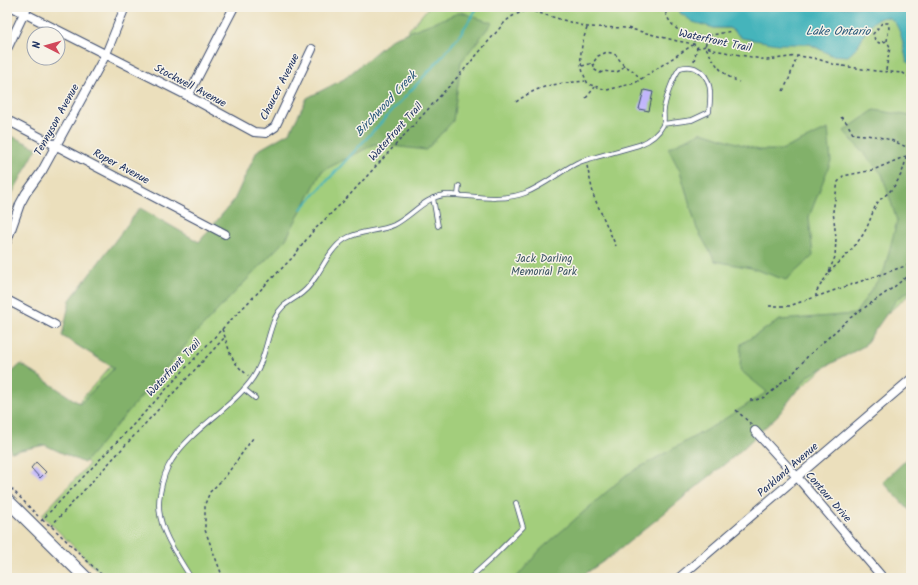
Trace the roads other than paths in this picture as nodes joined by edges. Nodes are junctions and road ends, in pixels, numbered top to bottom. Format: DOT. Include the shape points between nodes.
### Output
graph roads {
  1 [pos="12,7"];
  2 [pos="125,7"];
  3 [pos="234,7"];
  4 [pos="26,10"];
  5 [pos="7,49"];
  6 [pos="312,49"];
  7 [pos="106,54"];
  8 [pos="188,96"];
  9 [pos="7,120"];
  10 [pos="664,124"];
  11 [pos="266,133"];
  12 [pos="55,145"];
  13 [pos="459,186"];
  14 [pos="458,195"];
  15 [pos="433,198"];
  16 [pos="438,226"];
  17 [pos="225,234"];
  18 [pos="7,241"];
  19 [pos="7,300"];
  20 [pos="55,326"];
  21 [pos="911,379"];
  22 [pos="244,389"];
  23 [pos="255,398"];
  24 [pos="755,431"];
  25 [pos="797,477"];
  26 [pos="7,500"];
  27 [pos="516,503"];
  28 [pos="86,578"];
  29 [pos="191,578"];
  30 [pos="470,578"];
  31 [pos="679,578"];
  32 [pos="883,578"];
  1 -- 4 [label="street, Stockwell Avenue"];
  2 -- 7 [label="street, Tennyson Avenue"];
  3 -- 8 [label="street"];
  4 -- 5 [label="street"];
  4 -- 7 [label="street, Stockwell Avenue"];
  6 -- 11 [label="street, Chaucer Avenue" via="275,127"];
  7 -- 8 [label="street, Stockwell Avenue"];
  7 -- 12 [label="street, Tennyson Avenue"];
  8 -- 11 [label="street, Stockwell Avenue" via="254,132"];
  9 -- 12 [label="street, Roper Avenue"];
  10 -- 10 [label="lane" via="664,108 675,75 680,68 687,66 700,70 707,77 710,89 709,112 692,120"];
  10 -- 14 [label="lane" via="653,138 639,145 576,163 525,193 492,198"];
  12 -- 17 [label="street, Roper Avenue"];
  12 -- 18 [label="street, Tennyson Avenue" via="42,171 20,204"];
  13 -- 14 [label="lane"];
  14 -- 15 [label="lane"];
  15 -- 16 [label="lane"];
  15 -- 22 [label="lane" via="395,224 355,234 336,247 314,280 302,293 285,304 276,316 263,359 253,379"];
  19 -- 20 [label="street"];
  21 -- 25 [label="street, Parkland Avenue"];
  22 -- 23 [label="lane"];
  22 -- 29 [label="lane" via="182,447 165,473 159,509 161,520 166,536"];
  24 -- 25 [label="street, Contour Drive"];
  25 -- 31 [label="street, Parkland Avenue"];
  25 -- 32 [label="street, Contour Drive"];
  26 -- 28 [label="main road"];
  27 -- 30 [label="lane" via="523,527"];
}
